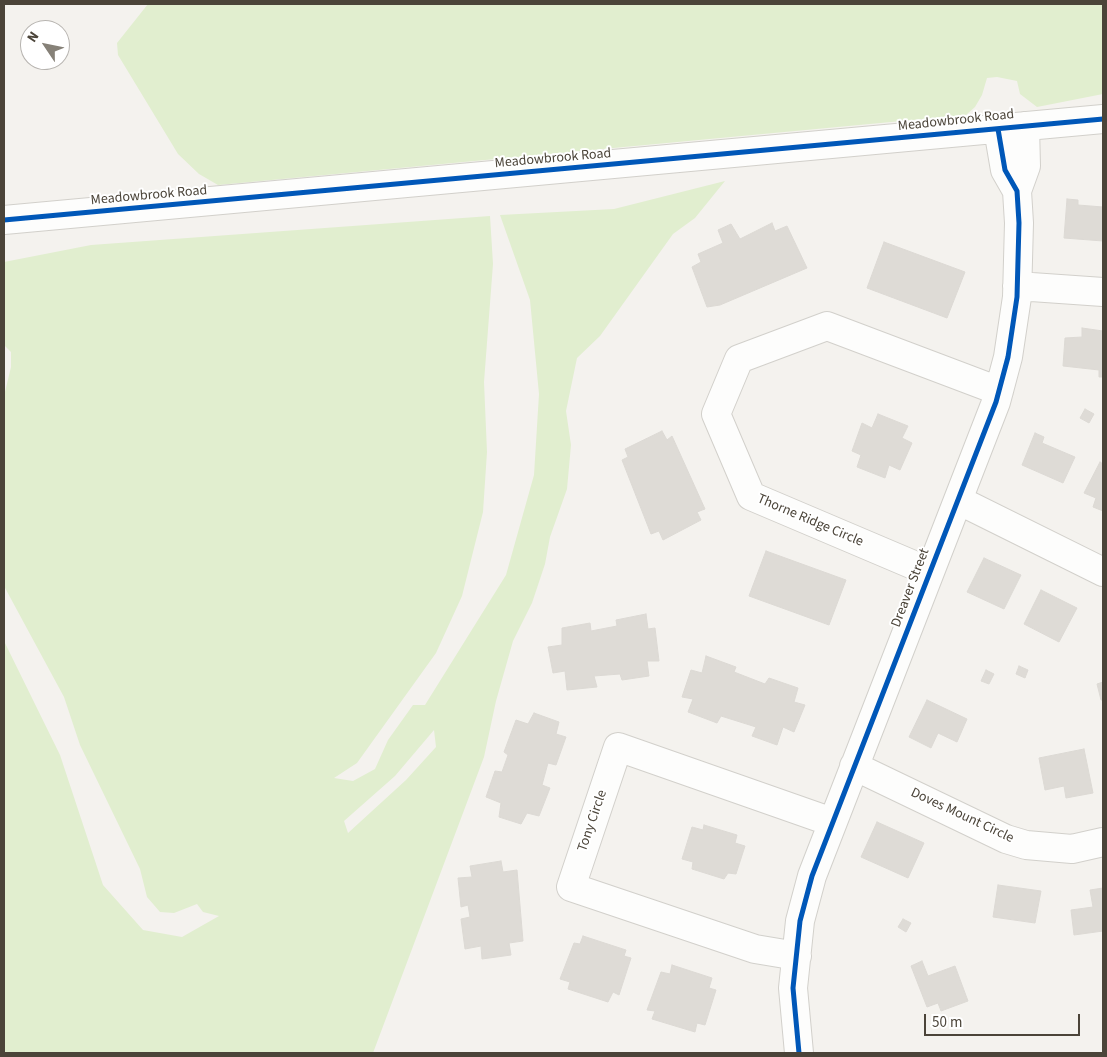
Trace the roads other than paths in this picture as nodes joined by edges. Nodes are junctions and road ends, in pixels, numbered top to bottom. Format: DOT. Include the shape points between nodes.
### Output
graph roads {
  1 [pos="1103,119"];
  2 [pos="1025,126"];
  3 [pos="998,129"];
  4 [pos="1016,191"];
  5 [pos="4,220"];
  6 [pos="1017,286"];
  7 [pos="1103,292"];
  8 [pos="999,391"];
  9 [pos="958,500"];
  10 [pos="930,572"];
  11 [pos="1103,572"];
  12 [pos="854,766"];
  13 [pos="832,822"];
  14 [pos="1103,842"];
  15 [pos="797,956"];
  16 [pos="798,1053"];
  1 -- 2 [label="street, Meadowbrook Road"];
  2 -- 3 [label="street, Meadowbrook Road"];
  2 -- 4 [label="street, Dreaver Street" via="1026,166"];
  3 -- 4 [label="street, Dreaver Street" via="1005,170"];
  3 -- 5 [label="street, Meadowbrook Road"];
  4 -- 6 [label="street, Dreaver Street" via="1019,222"];
  6 -- 7 [label="street"];
  6 -- 8 [label="street, Dreaver Street" via="1008,358"];
  8 -- 9 [label="street, Dreaver Street"];
  8 -- 10 [label="street, Thorne Ridge Circle" via="827,326 739,359 716,414 751,496"];
  9 -- 10 [label="street, Dreaver Street"];
  9 -- 11 [label="street"];
  10 -- 12 [label="street, Dreaver Street"];
  12 -- 13 [label="street, Dreaver Street"];
  12 -- 14 [label="street, Doves Mount Circle" via="1006,839 1050,848"];
  13 -- 15 [label="street, Dreaver Street" via="800,921"];
  13 -- 15 [label="street, Tony Circle" via="618,747 571,887 755,949"];
  15 -- 16 [label="street, Dreaver Street" via="793,988"];
}
